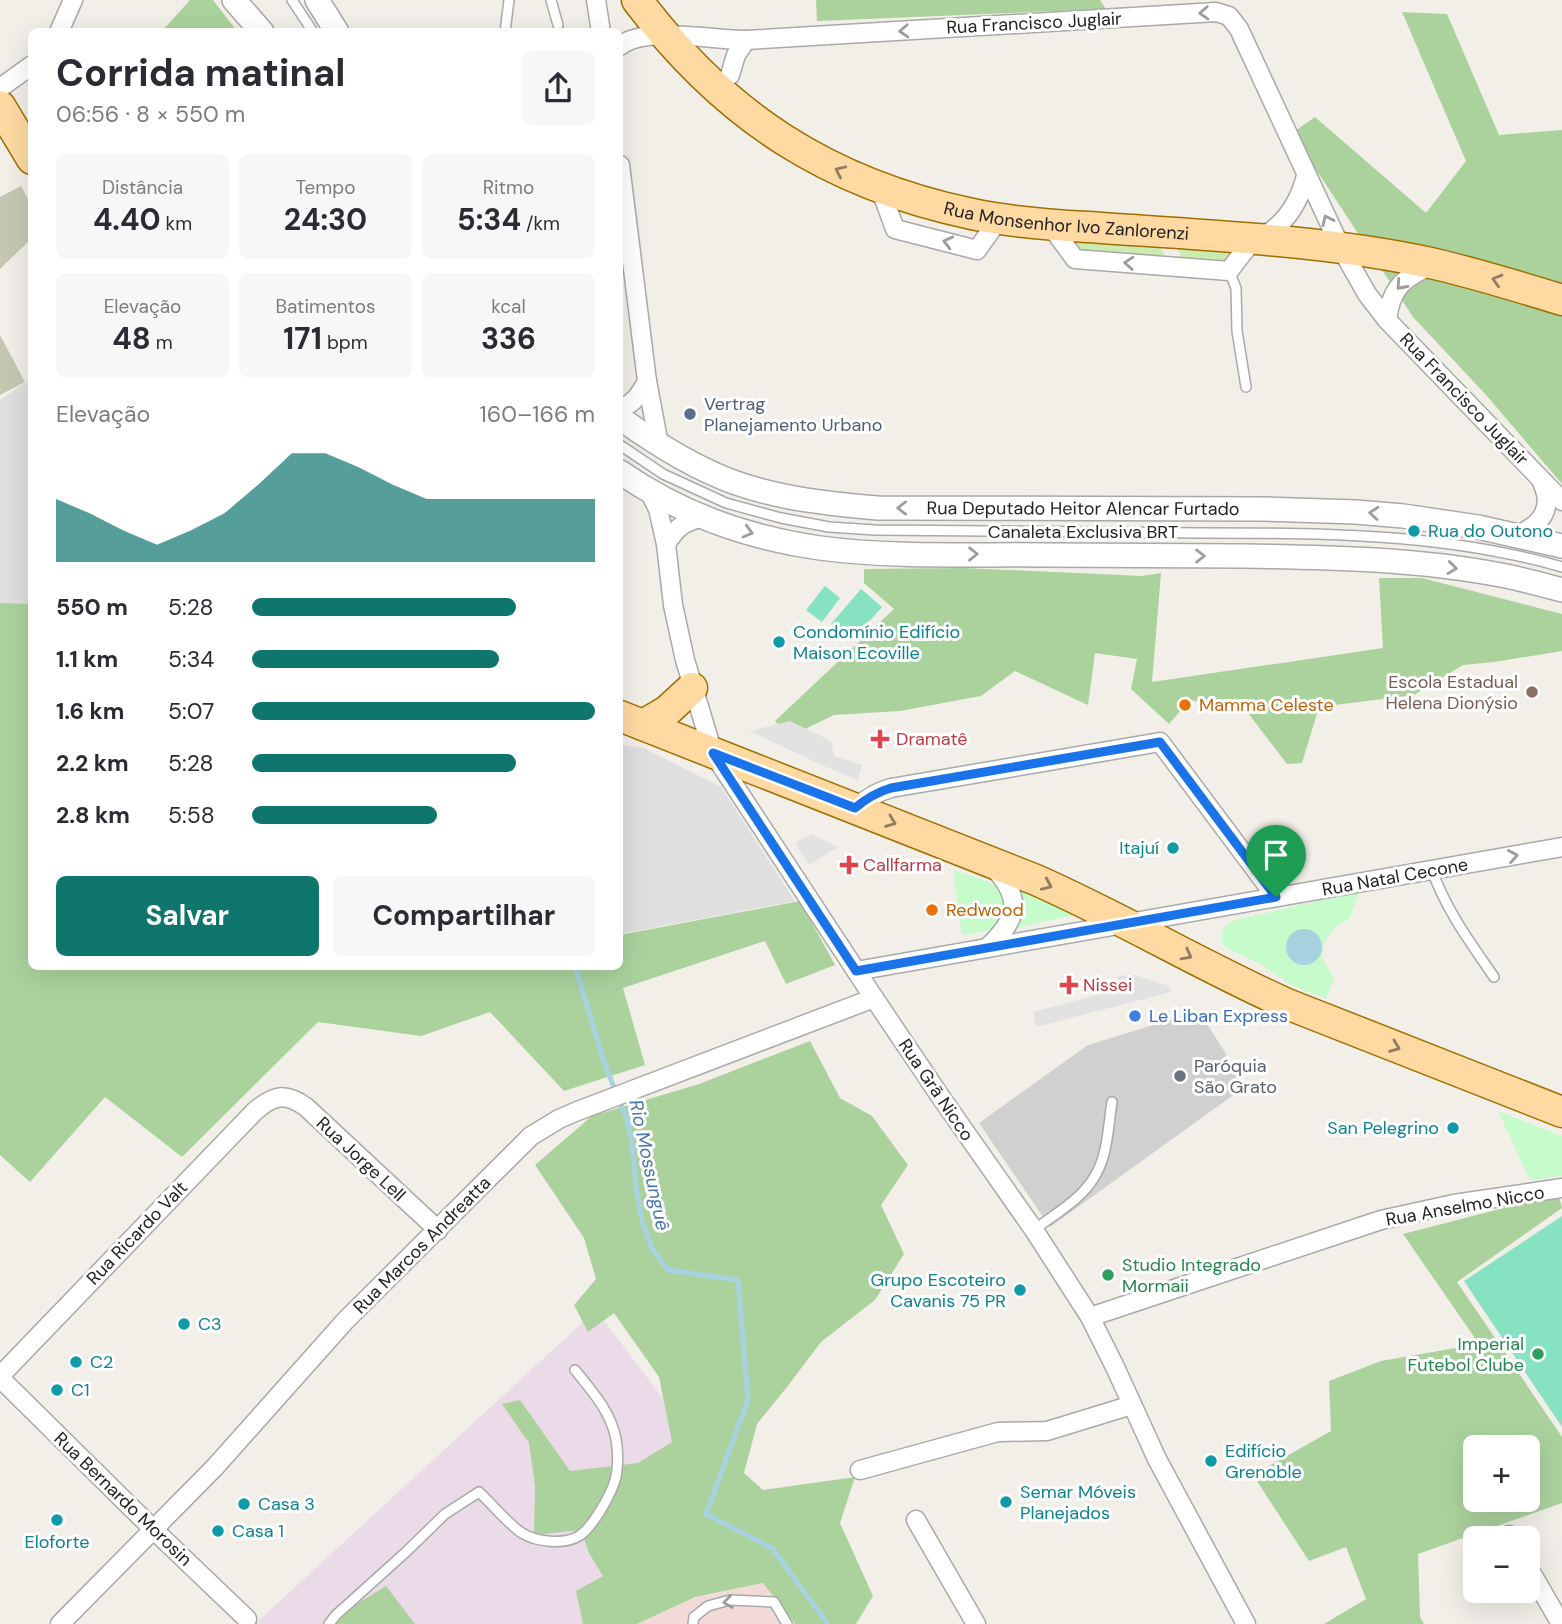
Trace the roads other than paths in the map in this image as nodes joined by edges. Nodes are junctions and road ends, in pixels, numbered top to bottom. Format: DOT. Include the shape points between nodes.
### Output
graph roads {
  1 [pos="73,0"];
  2 [pos="234,0"];
  3 [pos="292,0"];
  4 [pos="509,0"];
  5 [pos="551,0"];
  6 [pos="596,0"];
  7 [pos="637,0"];
  8 [pos="320,11"];
  9 [pos="558,25"];
  10 [pos="61,28"];
  11 [pos="258,28"];
  12 [pos="334,28"];
  13 [pos="506,28"];
  14 [pos="600,28"];
  15 [pos="664,35"];
  16 [pos="746,40"];
  17 [pos="623,44"];
  18 [pos="28,68"];
  19 [pos="730,75"];
  20 [pos="0,88"];
  21 [pos="0,106"];
  22 [pos="28,152"];
  23 [pos="1307,176"];
  24 [pos="623,189"];
  25 [pos="1050,225"];
  26 [pos="1160,232"];
  27 [pos="1256,239"];
  28 [pos="1341,248"];
  29 [pos="1434,264"];
  30 [pos="1180,267"];
  31 [pos="1229,271"];
  32 [pos="1562,300"];
  33 [pos="1387,320"];
  34 [pos="647,381"];
  35 [pos="1246,387"];
  36 [pos="623,407"];
  37 [pos="623,420"];
  38 [pos="659,445"];
  39 [pos="623,447"];
  40 [pos="623,474"];
  41 [pos="1540,479"];
  42 [pos="649,491"];
  43 [pos="1562,501"];
  44 [pos="703,517"];
  45 [pos="1518,535"];
  46 [pos="666,544"];
  47 [pos="1562,546"];
  48 [pos="1562,567"];
  49 [pos="1562,590"];
  50 [pos="692,688"];
  51 [pos="631,720"];
  52 [pos="713,753"];
  53 [pos="855,808"];
  54 [pos="1562,847"];
  55 [pos="984,858"];
  56 [pos="1432,870"];
  57 [pos="1276,897"];
  58 [pos="1127,924"];
  59 [pos="987,948"];
  60 [pos="856,971"];
  61 [pos="1494,977"];
  62 [pos="874,998"];
  63 [pos="280,1097"];
  64 [pos="1112,1102"];
  65 [pos="1562,1112"];
  66 [pos="1562,1188"];
  67 [pos="438,1230"];
  68 [pos="1034,1230"];
  69 [pos="1090,1317"];
  70 [pos="575,1370"];
  71 [pos="0,1377"];
  72 [pos="1132,1405"];
  73 [pos="860,1470"];
  74 [pos="916,1520"];
  75 [pos="153,1530"];
  76 [pos="1540,1588"];
  77 [pos="247,1619"];
  78 [pos="60,1624"];
  79 [pos="329,1624"];
  80 [pos="693,1624"];
  81 [pos="787,1624"];
  82 [pos="976,1624"];
  83 [pos="1246,1624"];
  84 [pos="1561,1624"];
  1 -- 10 [label="street"];
  2 -- 11 [label="street"];
  3 -- 8 [label="lane"];
  4 -- 13 [label="lane"];
  5 -- 9 [label="lane"];
  6 -- 14 [label="street"];
  7 -- 15 [label="main road, Rua Monsenhor Ivo Zanlorenzi"];
  8 -- 12 [label="street"];
  15 -- 16 [label="street, Rua Francisco Juglair"];
  15 -- 17 [label="street"];
  25 -- 15 [label="main road, Rua Monsenhor Ivo Zanlorenzi, one-way" via="945,208 830,167 743,112"];
  16 -- 19 [label="street"];
  23 -- 16 [label="street, Rua Francisco Juglair, one-way" via="1239,29 1222,13"];
  18 -- 20 [label="street"];
  21 -- 22 [label="main road"];
  23 -- 27 [label="street" via="1294,208 1269,233"];
  28 -- 23 [label="street, Rua Francisco Juglair, one-way"];
  24 -- 34 [label="street"];
  25 -- 26 [label="main road, Rua Monsenhor Ivo Zanlorenzi"];
  30 -- 25 [label="street, one-way" via="1075,259"];
  26 -- 27 [label="main road, Rua Monsenhor Ivo Zanlorenzi"];
  26 -- 30 [label="street"];
  27 -- 28 [label="main road, Rua Monsenhor Ivo Zanlorenzi"];
  27 -- 31 [label="street"];
  28 -- 29 [label="main road, Rua Monsenhor Ivo Zanlorenzi"];
  28 -- 33 [label="street, Rua Francisco Juglair"];
  32 -- 29 [label="main road, Rua Monsenhor Ivo Zanlorenzi, one-way"];
  29 -- 33 [label="street, Rua Francisco Juglair, one-way" via="1400,285"];
  30 -- 31 [label="street"];
  31 -- 35 [label="lane" via="1236,289"];
  33 -- 41 [label="street, Rua Francisco Juglair"];
  34 -- 36 [label="street" via="641,394"];
  34 -- 38 [label="street"];
  37 -- 38 [label="street, Rua Deputado Heitor Alencar Furtado"];
  45 -- 38 [label="street, Rua Deputado Heitor Alencar Furtado, one-way" via="1344,511 852,506 736,483"];
  39 -- 48 [label="lane, Canaleta Exclusiva BRT" via="663,474 726,503 830,527 1354,535 1459,546"];
  40 -- 42 [label="street"];
  41 -- 43 [label="street, Rua Francisco Juglair"];
  41 -- 45 [label="street, Rua Francisco Juglair" via="1548,502 1545,512"];
  42 -- 44 [label="street"];
  42 -- 46 [label="street, Rua Grã Nicco"];
  44 -- 46 [label="street" via="687,521"];
  44 -- 49 [label="street, one-way" via="780,540 855,552 1371,560 1494,574"];
  45 -- 47 [label="street, Rua Deputado Heitor Alencar Furtado"];
  46 -- 50 [label="street, Rua Grã Nicco" via="678,632"];
  50 -- 51 [label="main road" via="667,712"];
  50 -- 52 [label="street, Rua Grã Nicco"];
  51 -- 52 [label="main road"];
  52 -- 53 [label="main road"];
  52 -- 60 [label="street, Rua Grã Nicco"];
  53 -- 55 [label="main road, one-way"];
  53 -- 57 [label="street" via="891,788 1160,742"];
  56 -- 54 [label="street, Rua Natal Cecone, one-way"];
  55 -- 58 [label="main road, one-way"];
  55 -- 59 [label="street" via="1006,883 1014,905 1008,925"];
  56 -- 57 [label="street, Rua Natal Cecone"];
  56 -- 61 [label="lane" via="1460,929"];
  57 -- 58 [label="street, Rua Natal Cecone"];
  58 -- 59 [label="street, Rua Natal Cecone"];
  58 -- 65 [label="main road, one-way" via="1287,1004"];
  59 -- 60 [label="street, Rua Natal Cecone"];
  60 -- 62 [label="street, Rua Grã Nicco"];
  62 -- 67 [label="street, Rua Marcos Andreatta" via="559,1119 531,1136"];
  62 -- 68 [label="street, Rua Grã Nicco"];
  63 -- 67 [label="street, Rua Jorge Lell" via="306,1107"];
  63 -- 71 [label="street, Rua Ricardo Valt" via="255,1111"];
  64 -- 68 [label="lane" via="1096,1176 1082,1193"];
  66 -- 69 [label="street, Rua Anselmo Nicco" via="1381,1220"];
  67 -- 75 [label="street, Rua Marcos Andreatta" via="323,1344"];
  68 -- 69 [label="street, Rua Grã Nicco"];
  69 -- 72 [label="street, Rua Grã Nicco"];
  70 -- 79 [label="lane" via="599,1400 616,1441 616,1477 592,1524 578,1537 539,1540 521,1533 479,1492 445,1514"];
  71 -- 75 [label="street, Rua Bernardo Morosin"];
  72 -- 73 [label="street" via="1047,1431 998,1432"];
  72 -- 83 [label="street, Rua Grã Nicco" via="1168,1482"];
  74 -- 82 [label="street"];
  75 -- 77 [label="street, Rua Bernardo Morosin"];
  75 -- 78 [label="street, Rua Marcos Andreatta"];
  76 -- 84 [label="street"];
  81 -- 80 [label="lane, one-way" via="774,1602 730,1600 708,1606 694,1617"];
}
